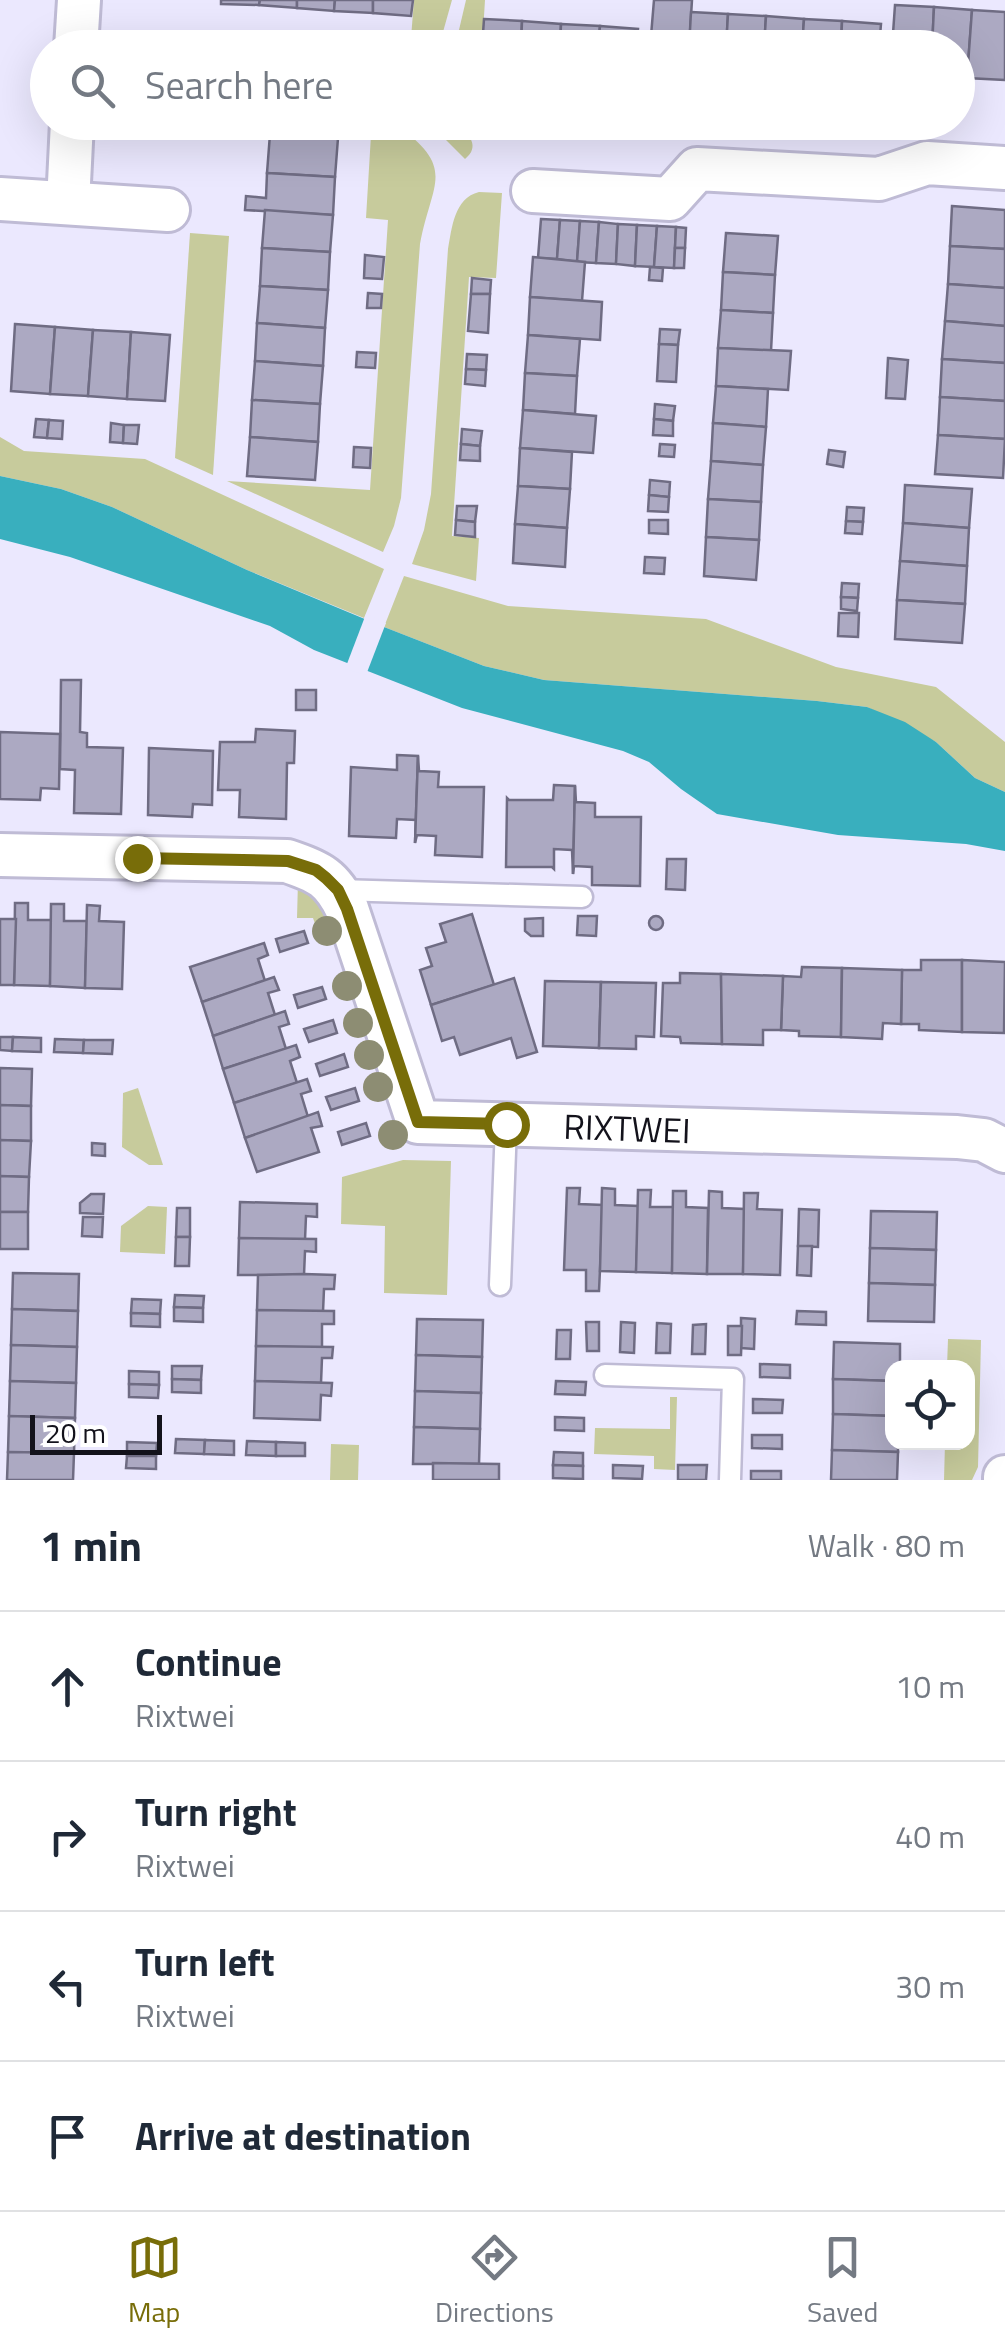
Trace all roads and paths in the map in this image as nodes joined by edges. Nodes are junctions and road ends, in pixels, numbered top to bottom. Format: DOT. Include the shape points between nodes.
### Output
graph roads {
  1 [pos="79,0"];
  2 [pos="77,30"];
  3 [pos="71,140"];
  4 [pos="1005,168"];
  5 [pos="532,191"];
  6 [pos="0,198"];
  7 [pos="68,203"];
  8 [pos="168,210"];
  9 [pos="0,855"];
  10 [pos="338,890"];
  11 [pos="582,897"];
  12 [pos="506,1124"];
  13 [pos="1005,1149"];
  14 [pos="500,1285"];
  15 [pos="605,1374"];
  16 [pos="730,1480"];
  1 -- 2 [label="street"];
  3 -- 7 [label="street"];
  4 -- 5 [label="street" via="928,163 879,179 697,170 670,199"];
  6 -- 7 [label="street"];
  7 -- 8 [label="street"];
  9 -- 10 [label="street" via="288,861 316,870"];
  10 -- 11 [label="lane"];
  10 -- 12 [label="street, RIXTWEI" via="418,1122"];
  12 -- 13 [label="street, RIXTWEI" via="957,1137"];
  12 -- 14 [label="lane"];
  15 -- 16 [label="lane" via="733,1379"];
}
